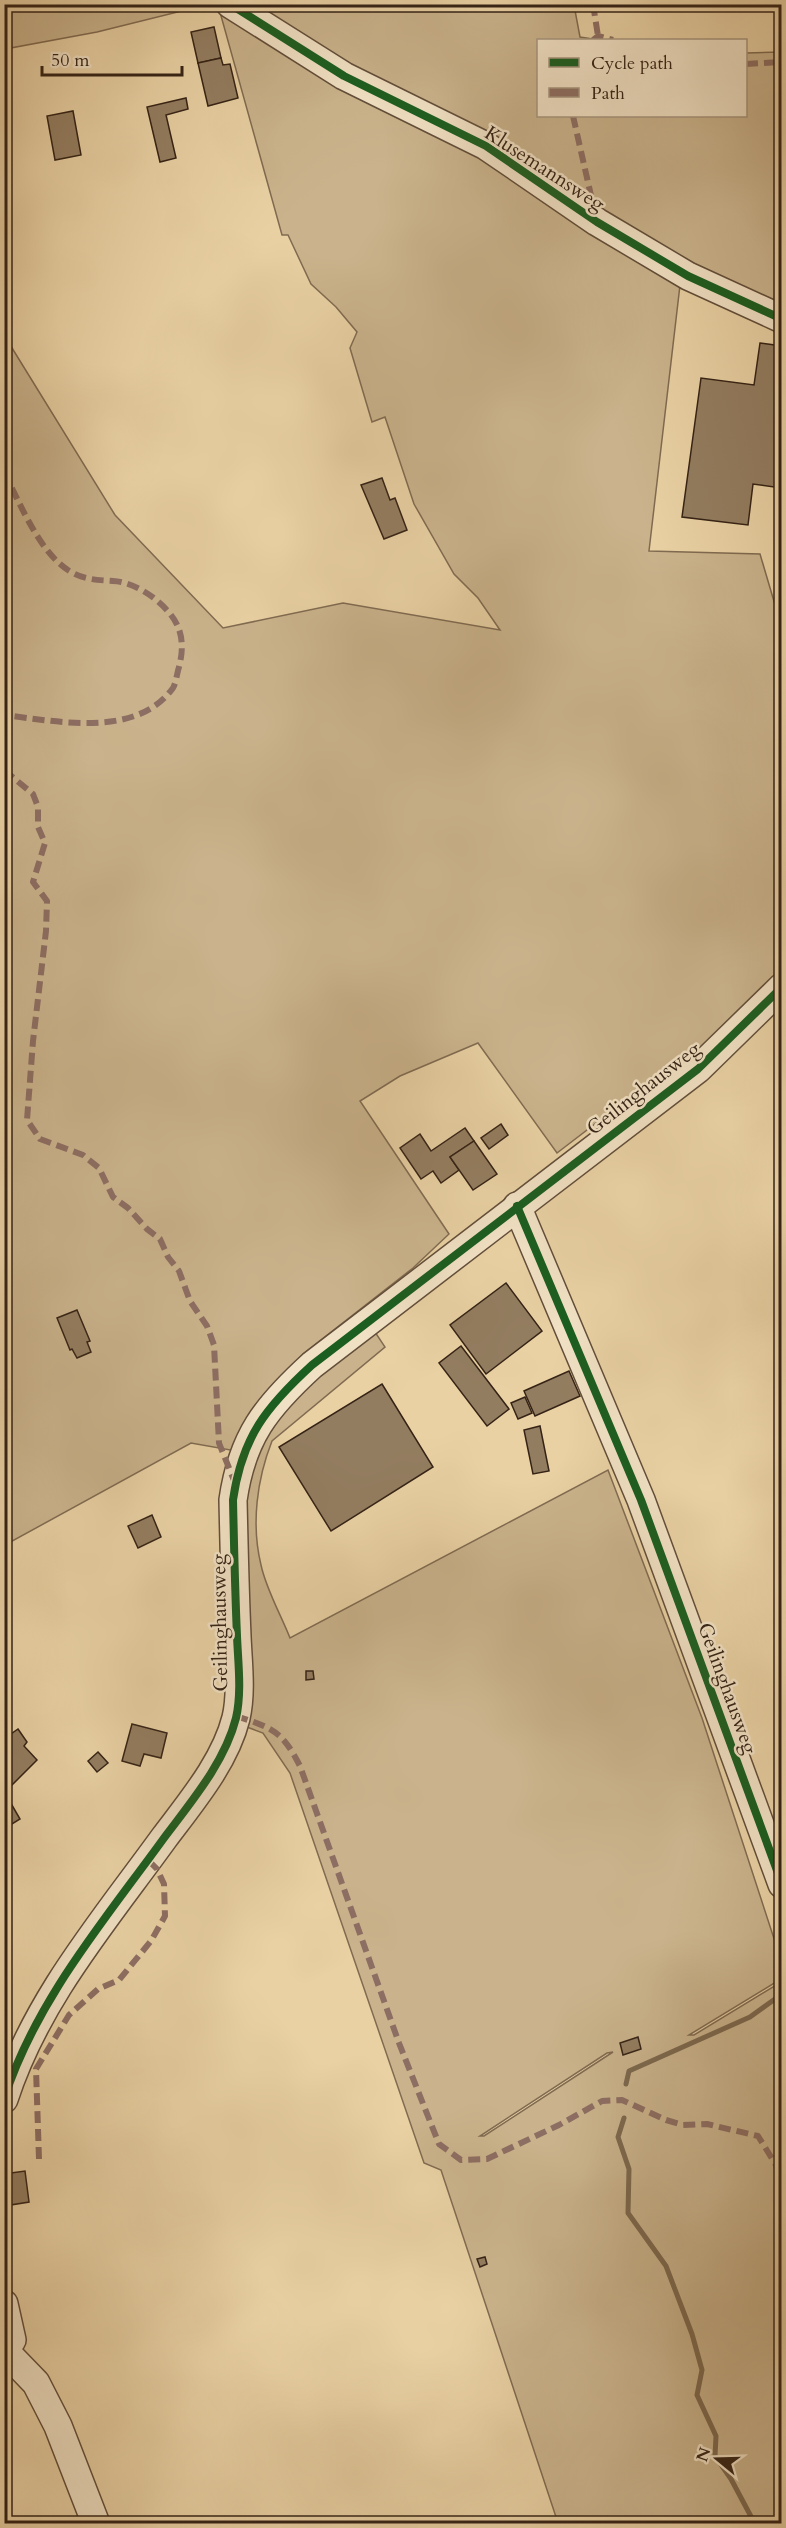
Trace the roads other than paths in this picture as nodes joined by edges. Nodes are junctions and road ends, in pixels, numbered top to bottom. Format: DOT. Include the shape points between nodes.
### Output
graph roads {
  1 [pos="230,4"];
  2 [pos="782,319"];
  3 [pos="782,987"];
  4 [pos="517,1206"];
  5 [pos="782,1884"];
  6 [pos="4,2099"];
  7 [pos="4,2304"];
  8 [pos="5,2352"];
  9 [pos="96,2523"];
  1 -- 2 [label="street, Klusemannsweg" via="344,76 486,146 597,222 688,276"];
  3 -- 4 [label="street, Geilinghausweg" via="698,1069"];
  4 -- 5 [label="street, Geilinghausweg" via="641,1500"];
  4 -- 6 [label="street, Geilinghausweg" via="312,1365 261,1417 249,1439 233,1500 237,1716 218,1760 190,1803 65,1972 33,2027"];
  7 -- 8 [label="street" via="12,2340"];
  8 -- 9 [label="street" via="36,2383 58,2426"];
}
